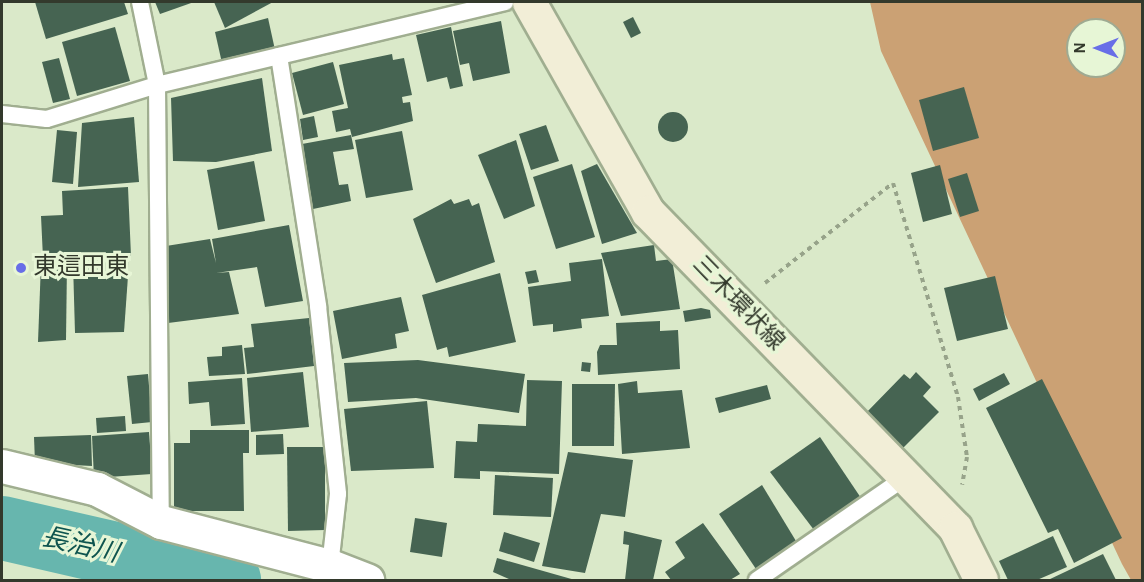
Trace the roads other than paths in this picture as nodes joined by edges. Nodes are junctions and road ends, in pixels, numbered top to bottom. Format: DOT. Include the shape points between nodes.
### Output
graph roads {
  1 [pos="140,2"];
  2 [pos="505,2"];
  3 [pos="529,2"];
  4 [pos="279,56"];
  5 [pos="158,85"];
  6 [pos="2,114"];
  7 [pos="2,466"];
  8 [pos="906,477"];
  9 [pos="161,522"];
  10 [pos="330,566"];
  11 [pos="367,580"];
  12 [pos="757,580"];
  13 [pos="981,580"];
  1 -- 5 [label="lane"];
  2 -- 4 [label="lane"];
  3 -- 8 [label="main road, 三木環状線" via="648,212"];
  4 -- 5 [label="lane"];
  4 -- 10 [label="lane" via="318,306 338,494"];
  5 -- 6 [label="lane" via="47,118"];
  5 -- 9 [label="lane"];
  7 -- 9 [label="street" via="97,489"];
  8 -- 12 [label="lane"];
  8 -- 13 [label="main road, 三木環状線" via="955,528"];
  9 -- 10 [label="street"];
  10 -- 11 [label="street"];
}
